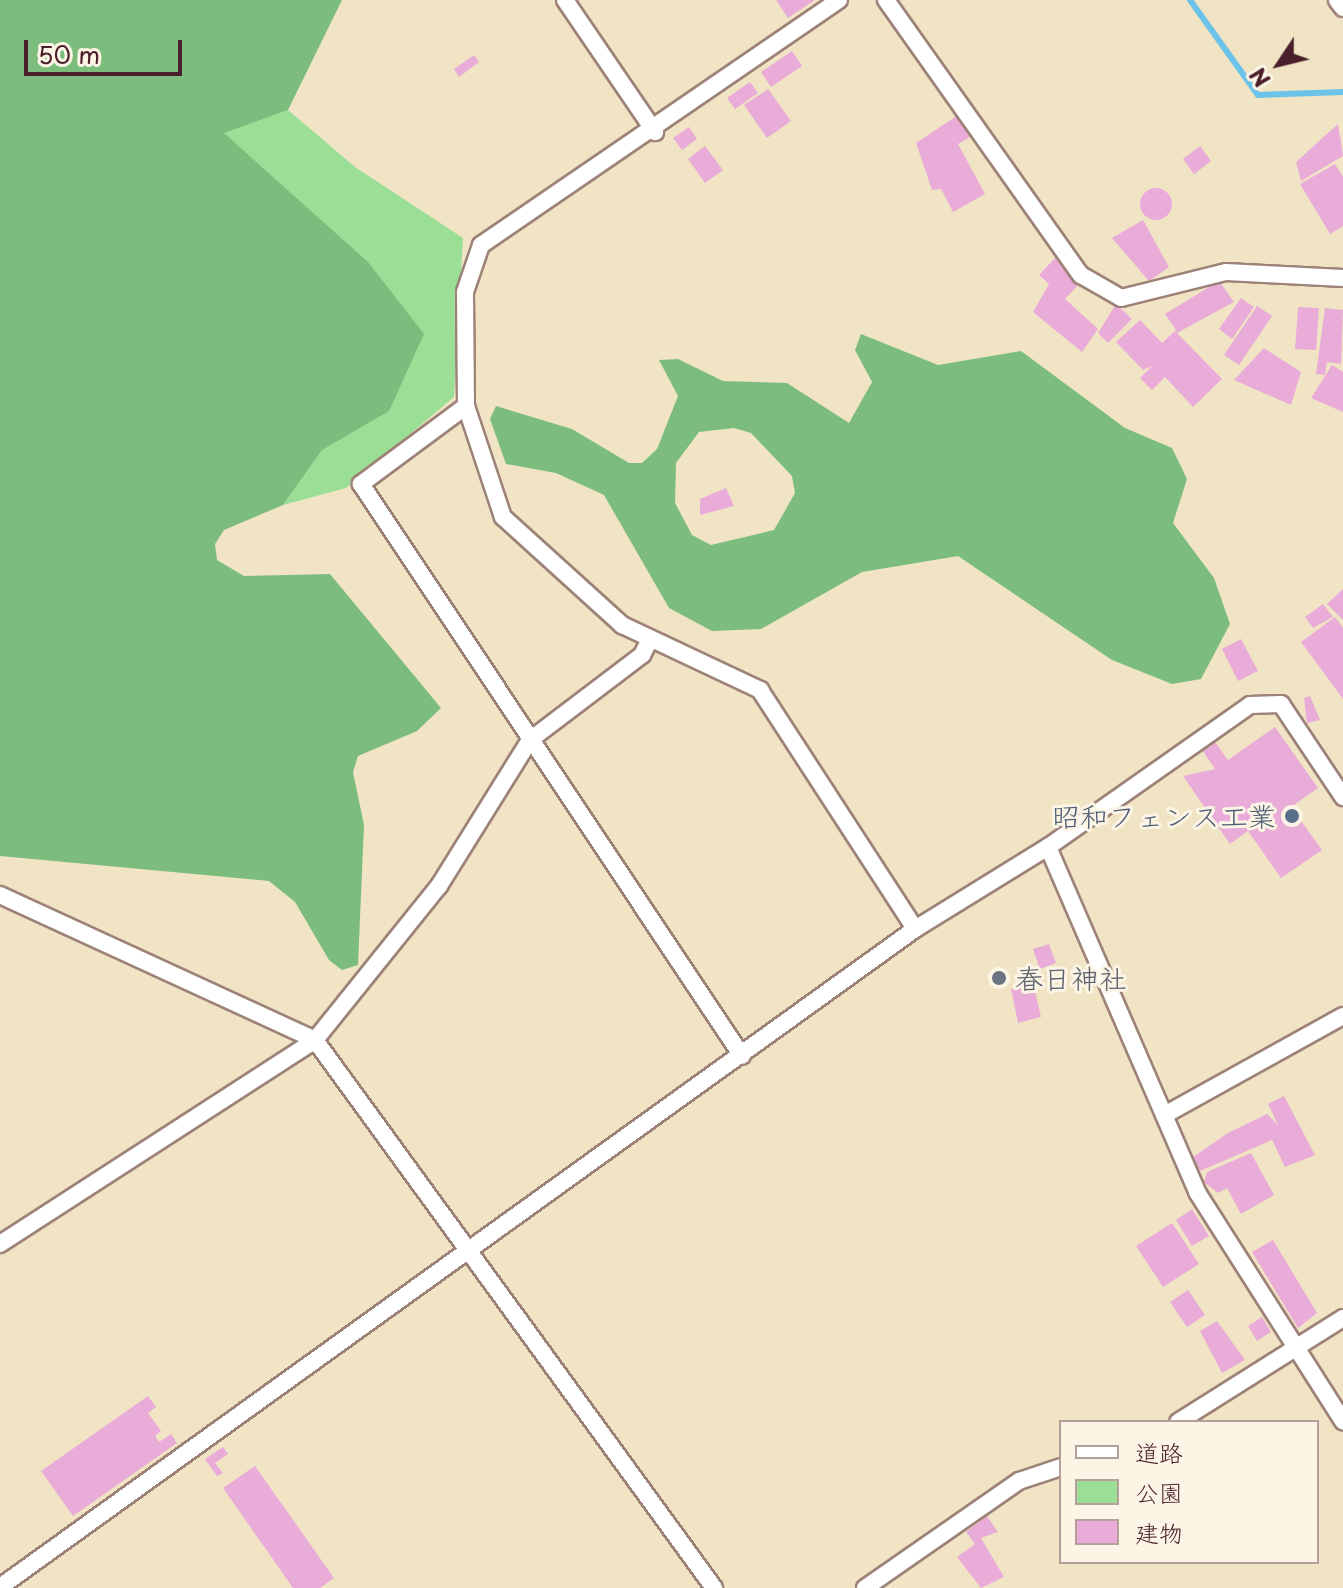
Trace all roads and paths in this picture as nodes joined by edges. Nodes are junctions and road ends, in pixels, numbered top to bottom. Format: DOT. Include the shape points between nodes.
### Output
graph roads {
  1 [pos="565,0"];
  2 [pos="839,0"];
  3 [pos="886,0"];
  4 [pos="1337,0"];
  5 [pos="1343,8"];
  6 [pos="655,132"];
  7 [pos="1343,278"];
  8 [pos="466,406"];
  9 [pos="649,641"];
  10 [pos="530,740"];
  11 [pos="1343,797"];
  12 [pos="1048,847"];
  13 [pos="0,895"];
  14 [pos="915,929"];
  15 [pos="1343,1016"];
  16 [pos="315,1040"];
  17 [pos="742,1056"];
  18 [pos="1166,1114"];
  19 [pos="0,1244"];
  20 [pos="474,1251"];
  21 [pos="1343,1318"];
  22 [pos="1297,1348"];
  23 [pos="1181,1420"];
  24 [pos="1343,1421"];
  25 [pos="1059,1468"];
  26 [pos="0,1587"];
  27 [pos="714,1588"];
  28 [pos="865,1588"];
  1 -- 6 [label="street"];
  2 -- 6 [label="street"];
  3 -- 7 [label="street" via="1081,275 1121,298 1226,272"];
  4 -- 5 [label="street"];
  6 -- 8 [label="street" via="471,256"];
  8 -- 9 [label="street" via="503,517 558,573"];
  8 -- 10 [label="street" via="361,484"];
  9 -- 10 [label="street" via="642,655"];
  9 -- 14 [label="street" via="760,690"];
  10 -- 16 [label="street" via="439,886"];
  10 -- 17 [label="street"];
  11 -- 12 [label="street" via="1281,704 1260,700"];
  12 -- 14 [label="street"];
  12 -- 18 [label="street"];
  13 -- 16 [label="street"];
  14 -- 17 [label="street"];
  15 -- 18 [label="street"];
  16 -- 19 [label="street"];
  16 -- 20 [label="street"];
  17 -- 20 [label="street"];
  18 -- 22 [label="street" via="1197,1192"];
  20 -- 26 [label="street"];
  20 -- 27 [label="street"];
  21 -- 22 [label="street"];
  22 -- 23 [label="street"];
  22 -- 24 [label="street"];
  25 -- 28 [label="street" via="1019,1481"];
}
